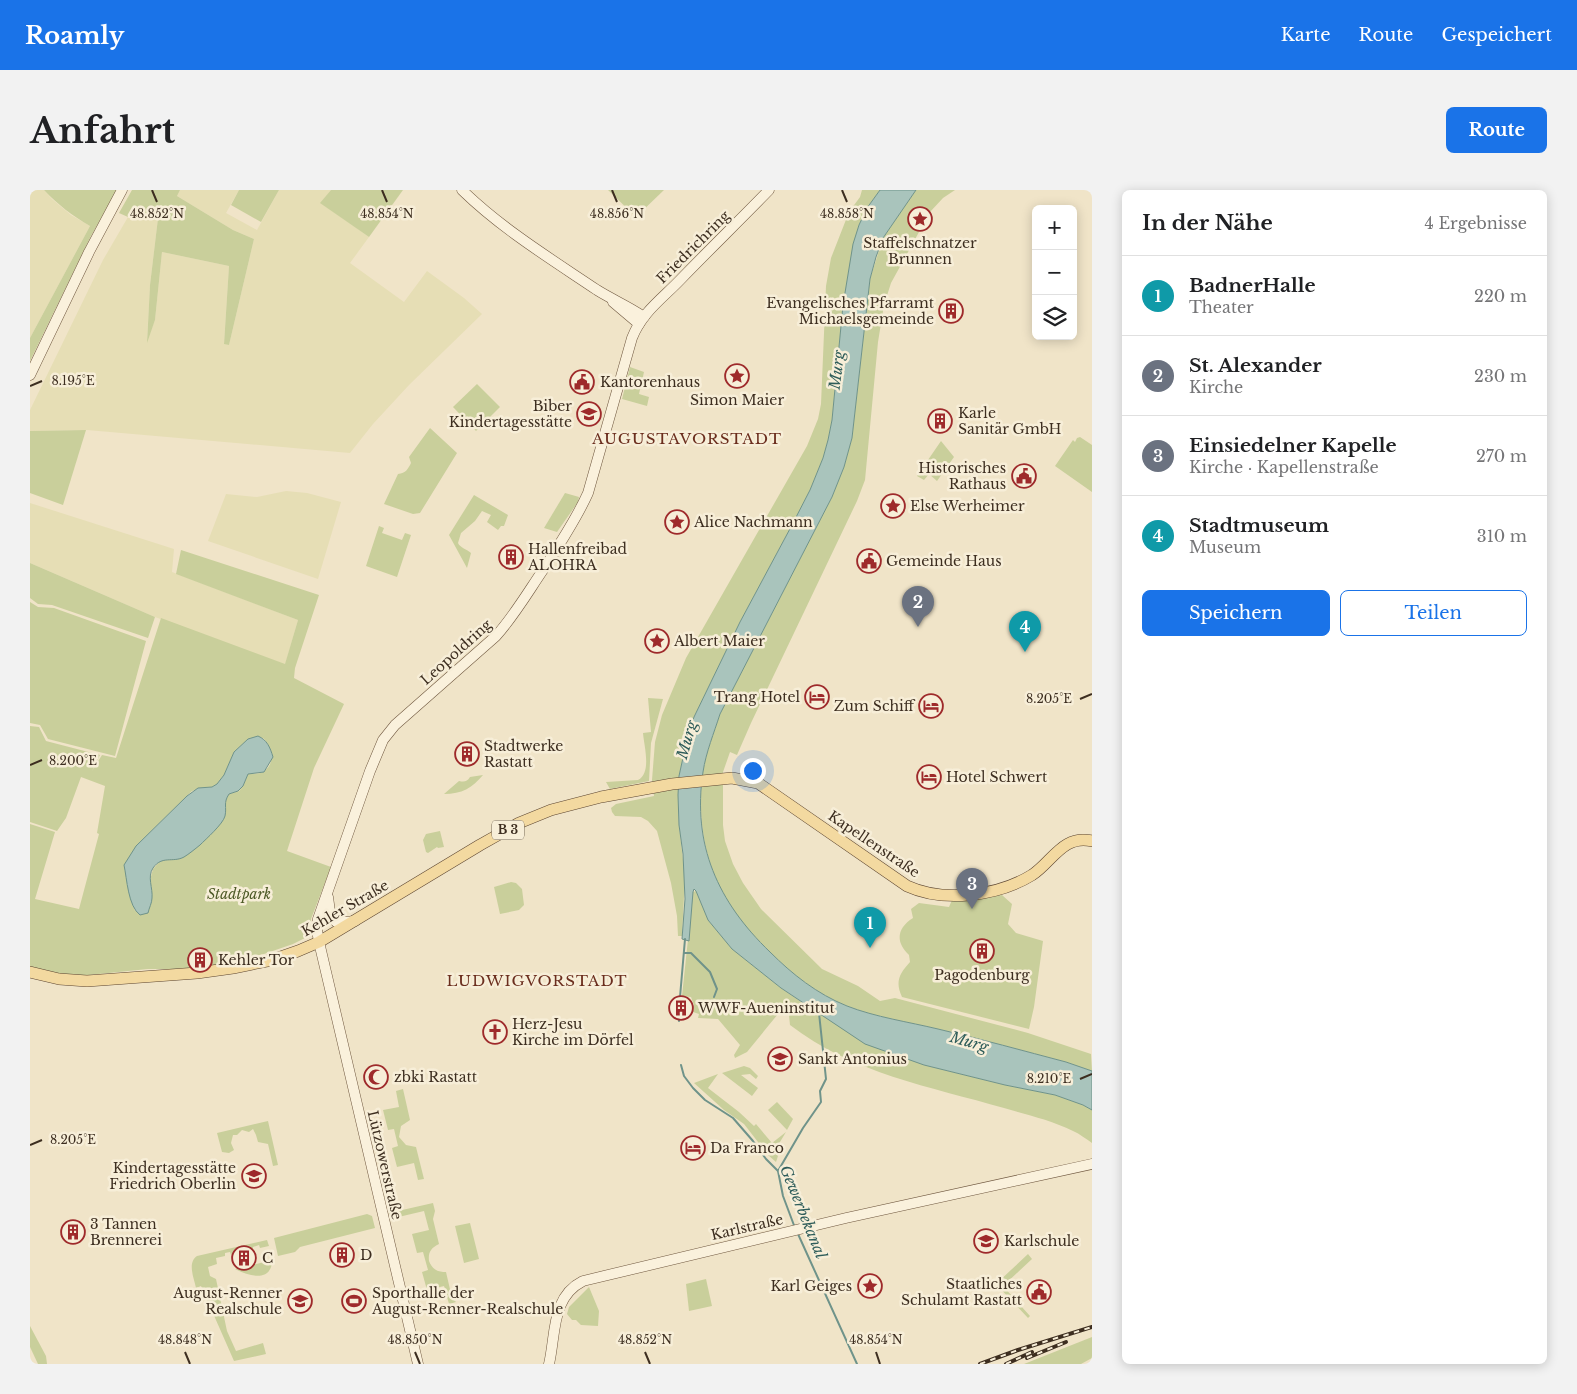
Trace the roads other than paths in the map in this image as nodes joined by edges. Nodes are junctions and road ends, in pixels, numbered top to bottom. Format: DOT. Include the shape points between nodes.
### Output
graph roads {
  1 [pos="122,190"];
  2 [pos="462,190"];
  3 [pos="769,190"];
  4 [pos="641,320"];
  5 [pos="30,374"];
  6 [pos="654,787"];
  7 [pos="1092,840"];
  8 [pos="328,891"];
  9 [pos="355,920"];
  10 [pos="319,942"];
  11 [pos="30,972"];
  12 [pos="1092,1164"];
  13 [pos="418,1364"];
  14 [pos="549,1364"];
  1 -- 5 [label="main road"];
  2 -- 4 [label="main road" via="535,248 608,297 619,309"];
  3 -- 4 [label="main road, Friedrichring"];
  4 -- 8 [label="main road, Leopoldring" via="632,338 582,507 496,636 395,725 383,740"];
  6 -- 7 [label="main road, Kapellenstraße / B 3" via="724,779 764,786 907,886 926,893 956,896 1006,886 1027,878 1065,845 1083,839"];
  6 -- 9 [label="main road, Kehler Straße / B 3" via="576,803 519,823"];
  8 -- 9 [label="main road" via="328,907 336,922"];
  8 -- 10 [label="main road, Leopoldring" via="316,930"];
  9 -- 10 [label="main road, Kehler Straße / B 3"];
  10 -- 11 [label="main road, Kehler Straße / B 3" via="272,960 197,973 79,981 59,980"];
  10 -- 13 [label="main road, Lützowerstraße"];
  12 -- 14 [label="main road, Karlstraße" via="598,1276 577,1284 564,1297 554,1324"];
}
